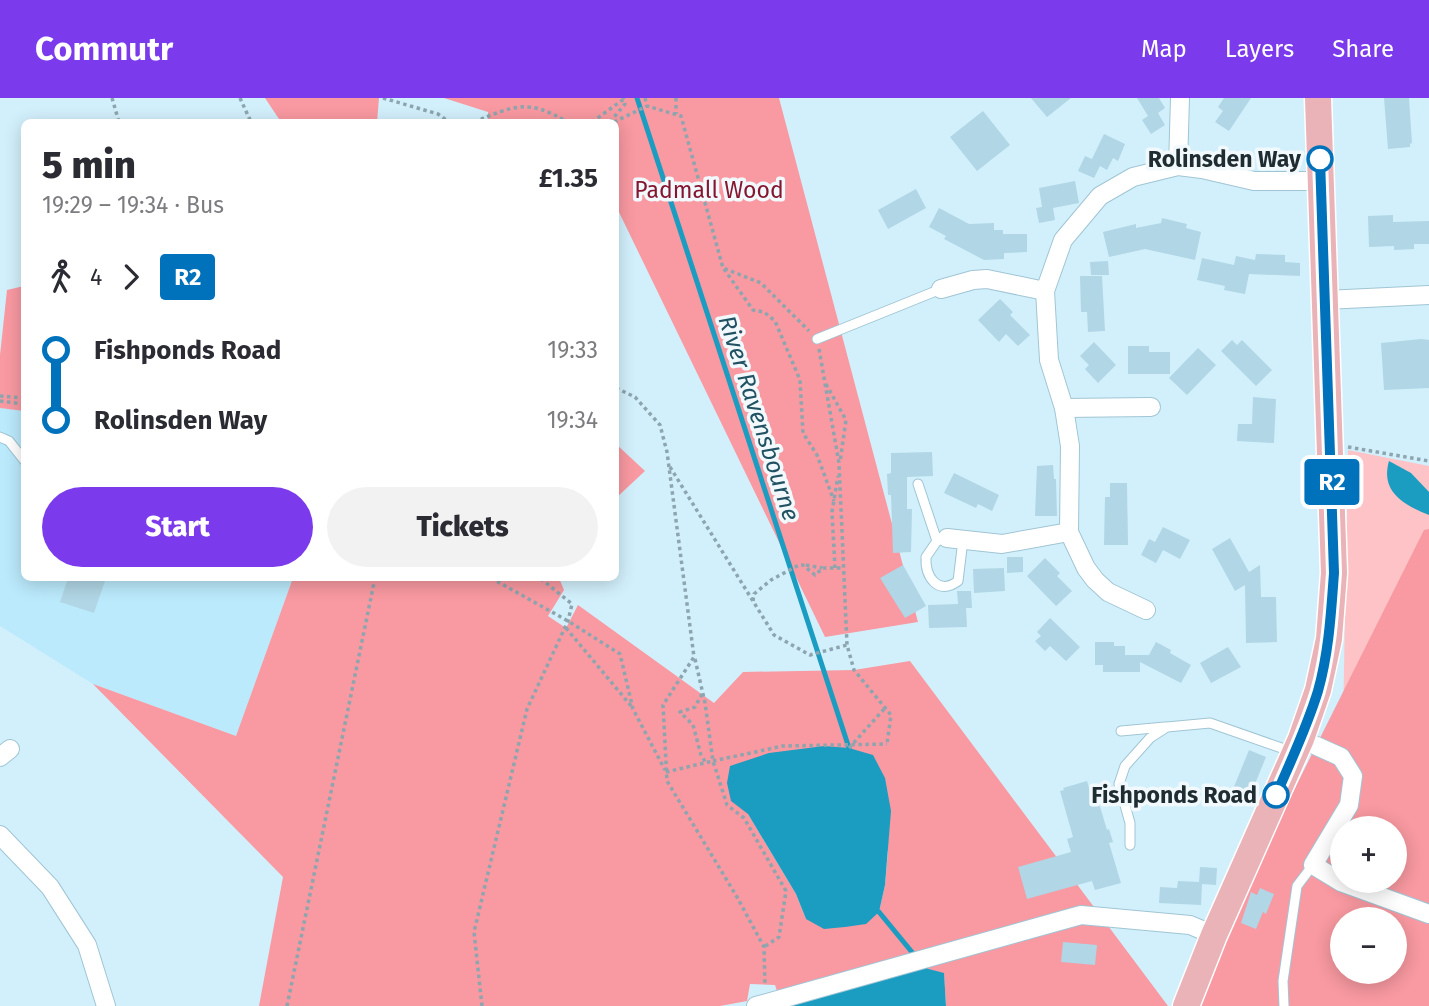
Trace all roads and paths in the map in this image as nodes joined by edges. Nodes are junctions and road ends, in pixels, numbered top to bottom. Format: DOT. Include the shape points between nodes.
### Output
graph roads {
  1 [pos="112,98"];
  2 [pos="240,98"];
  3 [pos="383,98"];
  4 [pos="624,98"];
  5 [pos="645,98"];
  6 [pos="676,98"];
  7 [pos="1180,98"];
  8 [pos="1318,98"];
  9 [pos="647,106"];
  10 [pos="676,114"];
  11 [pos="118,119"];
  12 [pos="250,119"];
  13 [pos="445,119"];
  14 [pos="481,119"];
  15 [pos="563,119"];
  16 [pos="596,119"];
  17 [pos="614,119"];
  18 [pos="619,119"];
  19 [pos="1178,166"];
  20 [pos="1320,181"];
  21 [pos="723,268"];
  22 [pos="941,289"];
  23 [pos="1045,291"];
  24 [pos="1429,295"];
  25 [pos="1325,300"];
  26 [pos="817,339"];
  27 [pos="825,381"];
  28 [pos="619,389"];
  29 [pos="0,396"];
  30 [pos="21,398"];
  31 [pos="0,401"];
  32 [pos="21,404"];
  33 [pos="1152,407"];
  34 [pos="1064,408"];
  35 [pos="0,437"];
  36 [pos="1331,443"];
  37 [pos="21,456"];
  38 [pos="1429,461"];
  39 [pos="668,463"];
  40 [pos="839,467"];
  41 [pos="919,484"];
  42 [pos="834,501"];
  43 [pos="1069,532"];
  44 [pos="949,540"];
  45 [pos="803,565"];
  46 [pos="823,568"];
  47 [pos="835,568"];
  48 [pos="844,568"];
  49 [pos="373,581"];
  50 [pos="497,581"];
  51 [pos="544,581"];
  52 [pos="753,603"];
  53 [pos="1146,610"];
  54 [pos="568,621"];
  55 [pos="566,628"];
  56 [pos="847,645"];
  57 [pos="694,657"];
  58 [pos="703,692"];
  59 [pos="885,708"];
  60 [pos="633,709"];
  61 [pos="1167,727"];
  62 [pos="1121,731"];
  63 [pos="1298,746"];
  64 [pos="849,748"];
  65 [pos="713,761"];
  66 [pos="706,763"];
  67 [pos="666,772"];
  68 [pos="0,835"];
  69 [pos="1130,845"];
  70 [pos="1313,865"];
  71 [pos="1429,915"];
  72 [pos="1214,935"];
  73 [pos="764,947"];
  74 [pos="760,1005"];
  75 [pos="106,1006"];
  76 [pos="287,1006"];
  77 [pos="482,1006"];
  78 [pos="1186,1006"];
  79 [pos="1284,1006"];
  1 -- 11 [label="path"];
  2 -- 12 [label="path"];
  3 -- 13 [label="path"];
  4 -- 16 [label="path"];
  4 -- 17 [label="path"];
  5 -- 9 [label="path"];
  6 -- 10 [label="path"];
  7 -- 19 [label="street"];
  8 -- 20 [label="main road"];
  9 -- 10 [label="path"];
  9 -- 18 [label="path"];
  10 -- 21 [label="path" via="681,116"];
  14 -- 15 [label="path" via="515,105 548,109"];
  19 -- 20 [label="street" via="1254,181"];
  19 -- 23 [label="street" via="1133,177 1100,197 1063,240"];
  20 -- 25 [label="main road"];
  21 -- 26 [label="path" via="761,283"];
  21 -- 42 [label="path" via="753,310 775,321 800,380 803,433 817,455"];
  22 -- 23 [label="street" via="987,279"];
  22 -- 26 [label="lane"];
  23 -- 34 [label="street" via="1049,360"];
  24 -- 25 [label="street"];
  25 -- 36 [label="main road"];
  26 -- 27 [label="path"];
  27 -- 40 [label="path"];
  27 -- 40 [label="path" via="846,420"];
  28 -- 39 [label="path" via="635,397 660,425"];
  29 -- 30 [label="path"];
  31 -- 32 [label="path"];
  33 -- 34 [label="street"];
  34 -- 43 [label="street" via="1072,493"];
  35 -- 37 [label="lane"];
  36 -- 38 [label="path"];
  36 -- 63 [label="main road" via="1334,573 1329,639 1318,690"];
  39 -- 52 [label="path"];
  39 -- 57 [label="path"];
  40 -- 42 [label="path"];
  40 -- 48 [label="path"];
  41 -- 44 [label="lane"];
  42 -- 47 [label="path"];
  43 -- 44 [label="street" via="1002,544"];
  43 -- 53 [label="street" via="1095,580 1108,592"];
  44 -- 44 [label="lane" via="926,557 933,583 946,586 961,575"];
  45 -- 46 [label="path"];
  45 -- 46 [label="path" via="815,575"];
  45 -- 52 [label="path" via="771,580 754,594"];
  46 -- 47 [label="path"];
  47 -- 48 [label="path"];
  48 -- 56 [label="path"];
  49 -- 76 [label="path"];
  50 -- 54 [label="path"];
  51 -- 54 [label="path" via="572,604"];
  52 -- 56 [label="path" via="774,635 810,655"];
  54 -- 60 [label="path" via="620,654"];
  54 -- 77 [label="path" via="527,709 474,932"];
  55 -- 60 [label="path"];
  56 -- 59 [label="path" via="854,670"];
  57 -- 58 [label="path"];
  57 -- 67 [label="path" via="663,705"];
  58 -- 65 [label="path"];
  58 -- 66 [label="path" via="695,707 680,712 693,724"];
  59 -- 64 [label="path"];
  59 -- 65 [label="path, bridge" via="891,715 887,744 783,746"];
  60 -- 67 [label="path"];
  61 -- 62 [label="lane"];
  61 -- 63 [label="lane" via="1210,723"];
  61 -- 69 [label="lane" via="1150,738 1125,766 1119,784 1130,823"];
  63 -- 70 [label="street" via="1341,757 1353,776 1349,805"];
  63 -- 72 [label="main road"];
  65 -- 66 [label="path"];
  65 -- 73 [label="path" via="727,805 744,818 786,891 779,937"];
  66 -- 67 [label="path"];
  67 -- 73 [label="path" via="676,798"];
  68 -- 75 [label="street" via="50,887 87,945"];
  70 -- 71 [label="street" via="1341,882"];
  70 -- 79 [label="lane" via="1297,886 1283,981"];
  72 -- 74 [label="street" via="1190,925 1081,915"];
  72 -- 78 [label="main road"];
  73 -- 74 [label="path"];
}
